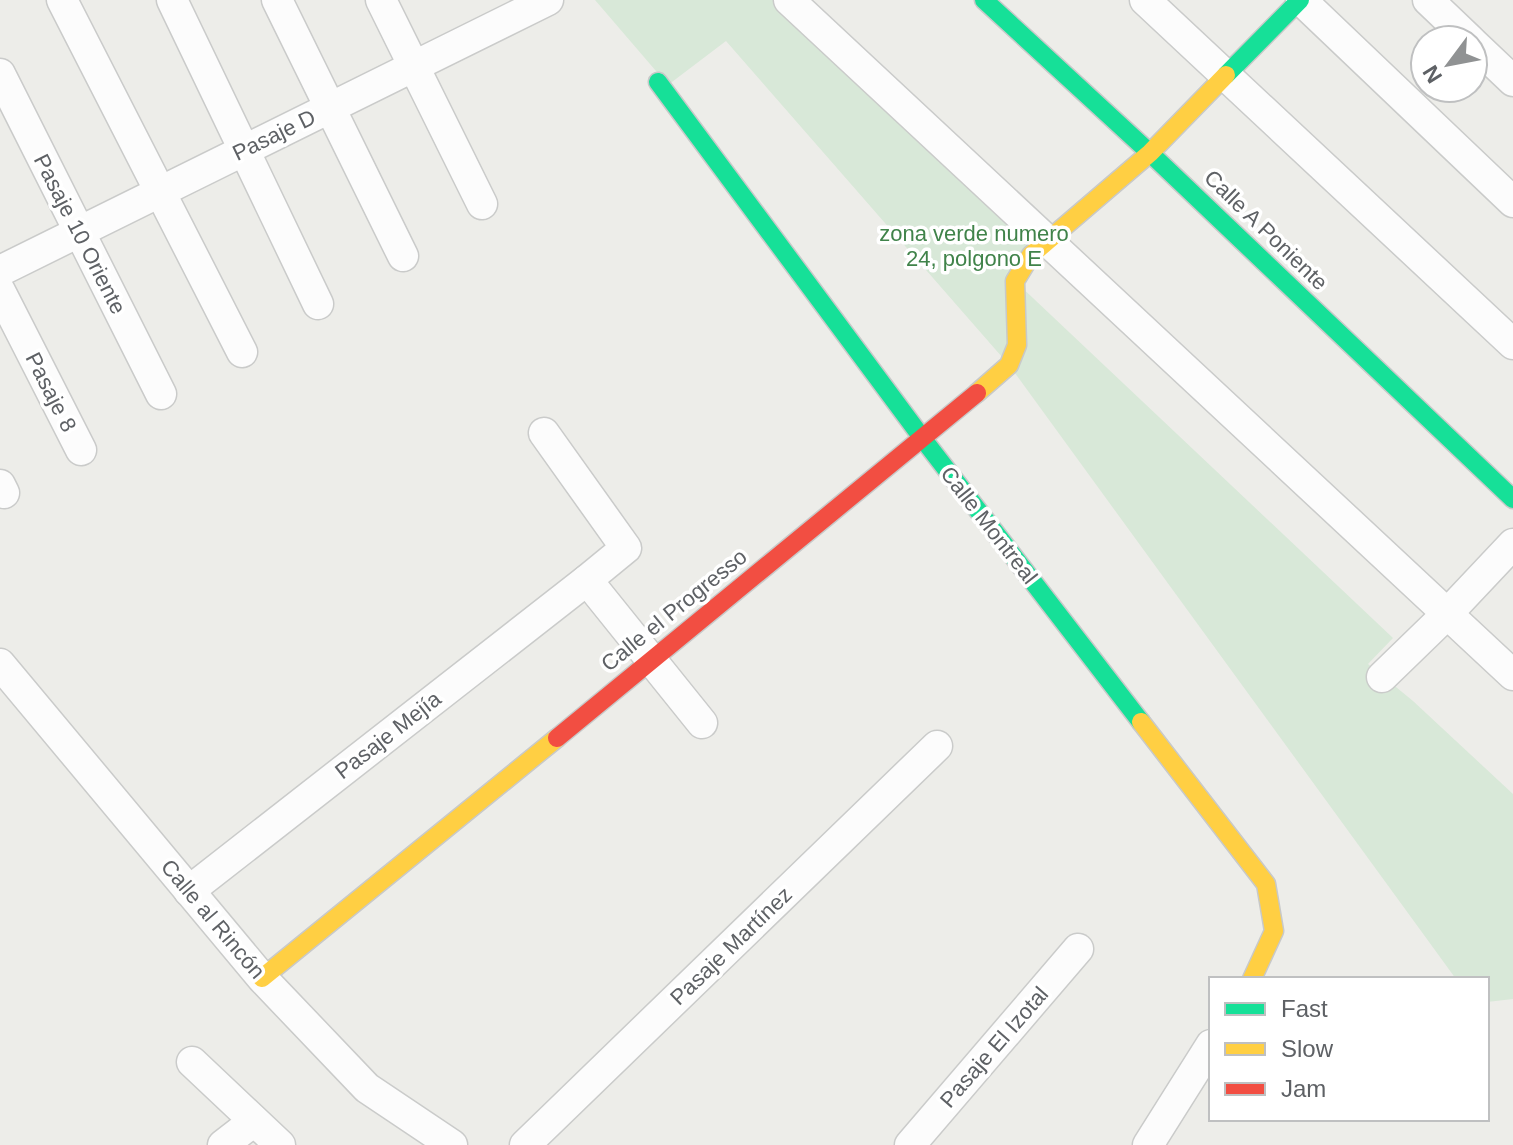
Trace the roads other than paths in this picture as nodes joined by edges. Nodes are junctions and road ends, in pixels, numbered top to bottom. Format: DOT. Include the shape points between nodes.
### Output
graph roads {
  1 [pos="62,0"];
  2 [pos="172,0"];
  3 [pos="277,0"];
  4 [pos="381,0"];
  5 [pos="548,0"];
  6 [pos="789,0"];
  7 [pos="984,0"];
  8 [pos="1145,0"];
  9 [pos="1300,0"];
  10 [pos="1428,0"];
  11 [pos="492,12"];
  12 [pos="1454,24"];
  13 [pos="1489,58"];
  14 [pos="414,66"];
  15 [pos="0,74"];
  16 [pos="1226,76"];
  17 [pos="1513,81"];
  18 [pos="658,82"];
  19 [pos="330,108"];
  20 [pos="244,150"];
  21 [pos="1150,153"];
  22 [pos="160,192"];
  23 [pos="1513,202"];
  24 [pos="482,204"];
  25 [pos="79,232"];
  26 [pos="1047,241"];
  27 [pos="403,256"];
  28 [pos="0,271"];
  29 [pos="0,291"];
  30 [pos="318,304"];
  31 [pos="1513,344"];
  32 [pos="242,352"];
  33 [pos="161,394"];
  34 [pos="544,433"];
  35 [pos="923,439"];
  36 [pos="81,450"];
  37 [pos="1513,499"];
  38 [pos="1513,544"];
  39 [pos="587,580"];
  40 [pos="1447,614"];
  41 [pos="652,660"];
  42 [pos="0,664"];
  43 [pos="1513,675"];
  44 [pos="1382,677"];
  45 [pos="702,723"];
  46 [pos="937,746"];
  47 [pos="189,891"];
  48 [pos="1078,949"];
  49 [pos="1253,977"];
  50 [pos="262,978"];
  51 [pos="1209,1048"];
  52 [pos="192,1062"];
  53 [pos="254,1121"];
  54 [pos="223,1145"];
  55 [pos="280,1145"];
  56 [pos="452,1145"];
  57 [pos="525,1145"];
  58 [pos="910,1145"];
  59 [pos="1148,1145"];
  1 -- 22 [label="street"];
  2 -- 20 [label="street"];
  3 -- 19 [label="street"];
  4 -- 14 [label="street"];
  5 -- 11 [label="street, Pasaje D"];
  6 -- 26 [label="street"];
  7 -- 21 [label="street, Calle A Poniente"];
  8 -- 16 [label="street"];
  9 -- 16 [label="street, Calle el Progresso"];
  9 -- 23 [label="street"];
  10 -- 12 [label="street"];
  11 -- 14 [label="street, Pasaje D"];
  13 -- 17 [label="street"];
  14 -- 19 [label="street, Pasaje D"];
  14 -- 24 [label="street"];
  15 -- 25 [label="street, Pasaje 10 Oriente"];
  16 -- 21 [label="street, Calle el Progresso"];
  16 -- 31 [label="street"];
  18 -- 35 [label="street, Calle Montreal"];
  19 -- 20 [label="street, Pasaje D"];
  19 -- 27 [label="street"];
  20 -- 22 [label="street, Pasaje D"];
  20 -- 30 [label="street"];
  21 -- 26 [label="street, Calle el Progresso"];
  21 -- 37 [label="street, Calle A Poniente"];
  22 -- 25 [label="street, Pasaje D"];
  22 -- 32 [label="street"];
  25 -- 28 [label="street, Pasaje D"];
  25 -- 33 [label="street, Pasaje 10 Oriente"];
  26 -- 35 [label="street, Calle el Progresso" via="1015,281 1017,345 1009,365"];
  26 -- 40 [label="street"];
  29 -- 36 [label="street, Pasaje 8"];
  34 -- 39 [label="street, Pasaje Mejía" via="626,548"];
  35 -- 41 [label="street, Calle el Progresso"];
  35 -- 49 [label="street, Calle Montreal" via="1266,884 1274,931"];
  38 -- 40 [label="street"];
  39 -- 41 [label="street"];
  39 -- 47 [label="street, Pasaje Mejía"];
  40 -- 43 [label="street"];
  40 -- 44 [label="street"];
  41 -- 45 [label="street"];
  41 -- 50 [label="street, Calle el Progresso"];
  42 -- 47 [label="street, Calle al Rincón"];
  46 -- 57 [label="street, Pasaje Martínez"];
  47 -- 50 [label="street, Calle al Rincón"];
  48 -- 58 [label="street, Pasaje El Izotal"];
  50 -- 56 [label="street, Calle al Rincón" via="367,1088"];
  51 -- 59 [label="street"];
  52 -- 53 [label="street"];
  53 -- 54 [label="street"];
  53 -- 55 [label="street"];
}
